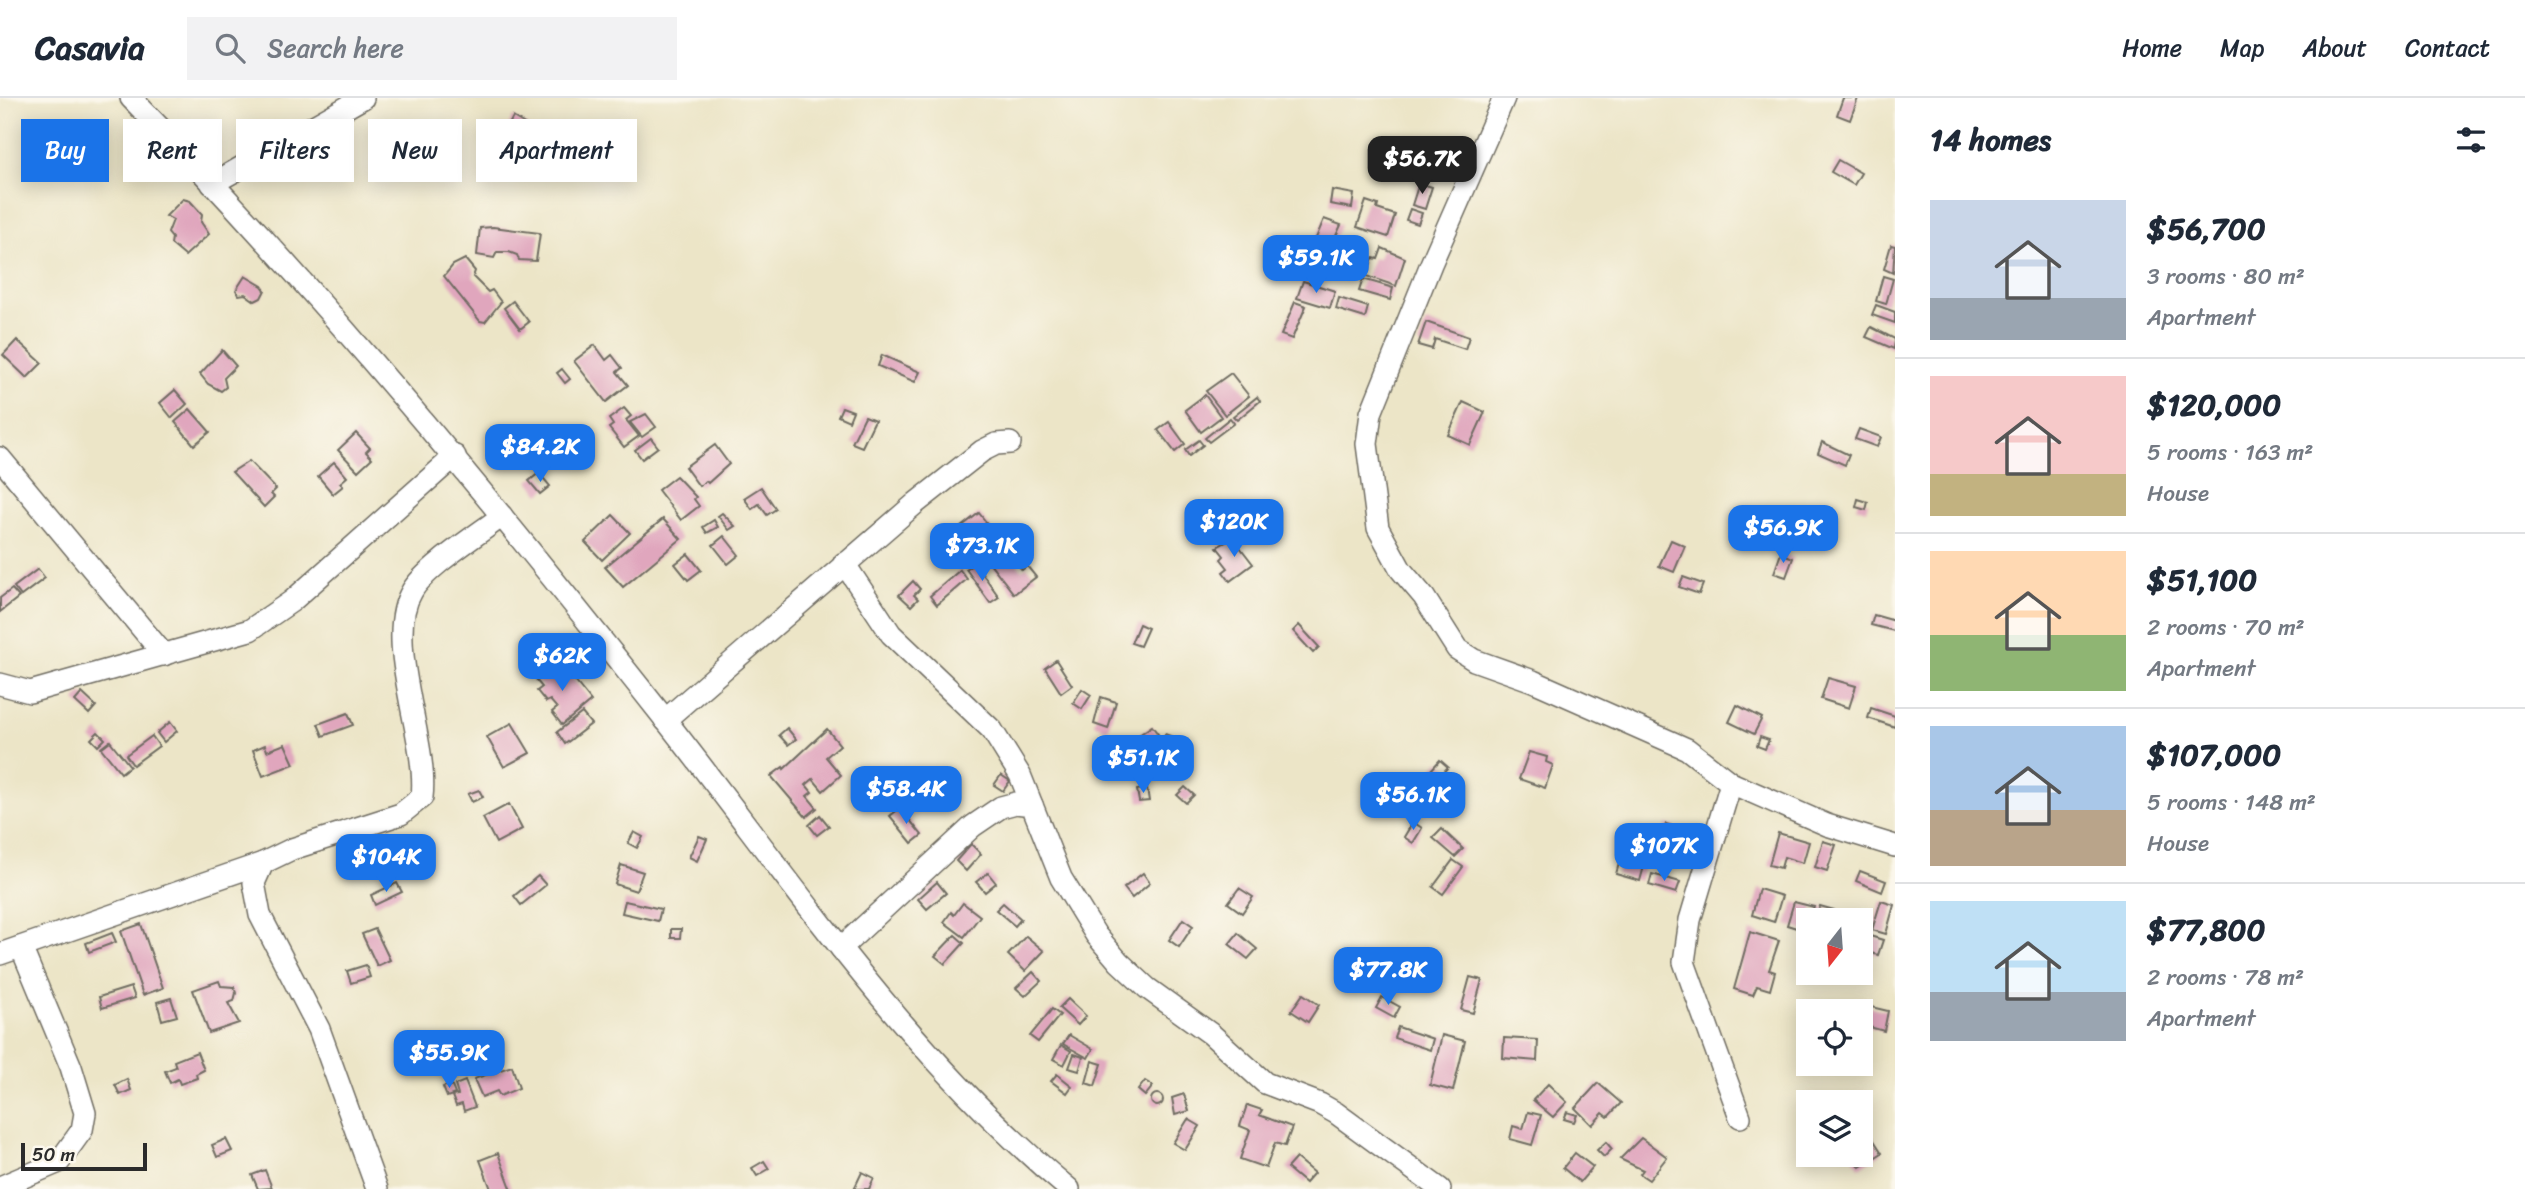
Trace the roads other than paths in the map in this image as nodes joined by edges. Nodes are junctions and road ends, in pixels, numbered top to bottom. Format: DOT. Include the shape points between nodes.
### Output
graph roads {
  1 [pos="131,98"];
  2 [pos="363,98"];
  3 [pos="1504,98"];
  4 [pos="212,184"];
  5 [pos="1010,443"];
  6 [pos="455,456"];
  7 [pos="0,458"];
  8 [pos="502,516"];
  9 [pos="844,563"];
  10 [pos="164,655"];
  11 [pos="0,684"];
  12 [pos="665,720"];
  13 [pos="1731,783"];
  14 [pos="1032,806"];
  15 [pos="1895,846"];
  16 [pos="263,863"];
  17 [pos="21,947"];
  18 [pos="841,948"];
  19 [pos="0,954"];
  20 [pos="1740,1117"];
  21 [pos="0,1187"];
  22 [pos="1433,1187"];
  23 [pos="377,1189"];
  24 [pos="1069,1189"];
  1 -- 4 [label="street"];
  2 -- 4 [label="street"];
  3 -- 13 [label="street" via="1371,413 1367,444 1378,528 1401,570 1457,649 1687,749"];
  4 -- 6 [label="street"];
  5 -- 9 [label="street" via="982,451"];
  6 -- 8 [label="street"];
  6 -- 10 [label="street" via="292,601 250,630"];
  7 -- 10 [label="street"];
  8 -- 12 [label="street"];
  8 -- 16 [label="street" via="412,591 403,620 414,726 425,775 422,797 401,814"];
  9 -- 12 [label="street"];
  9 -- 14 [label="street" via="891,634 992,730 1020,775"];
  10 -- 11 [label="street" via="30,692"];
  12 -- 18 [label="street"];
  13 -- 15 [label="street" via="1827,825"];
  13 -- 20 [label="street" via="1690,920 1684,962"];
  14 -- 18 [label="street" via="1016,803 1001,807 973,827"];
  14 -- 22 [label="street" via="1061,878 1096,935 1119,962 1265,1083 1320,1104"];
  16 -- 17 [label="street"];
  16 -- 23 [label="street" via="254,883 260,915 319,1029"];
  17 -- 19 [label="street"];
  17 -- 21 [label="street" via="85,1112 82,1130 59,1162"];
  18 -- 24 [label="street" via="956,1085"];
}
